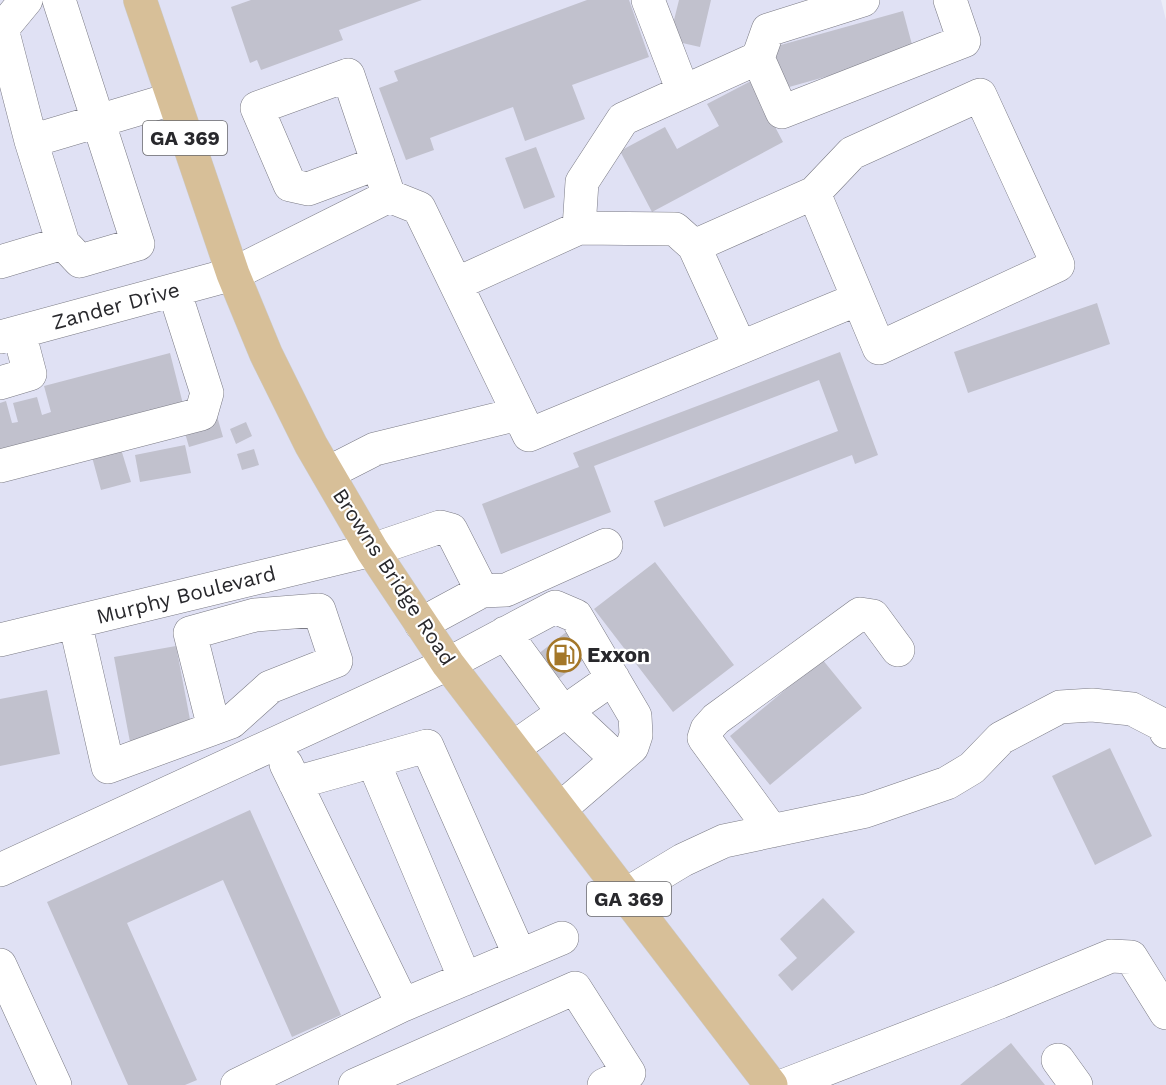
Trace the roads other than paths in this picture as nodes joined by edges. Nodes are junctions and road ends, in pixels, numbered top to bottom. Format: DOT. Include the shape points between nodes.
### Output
graph roads {
  1 [pos="26,0"];
  2 [pos="59,0"];
  3 [pos="140,0"];
  4 [pos="648,0"];
  5 [pos="863,0"];
  6 [pos="950,0"];
  7 [pos="758,58"];
  8 [pos="683,92"];
  9 [pos="172,99"];
  10 [pos="100,121"];
  11 [pos="31,141"];
  12 [pos="378,163"];
  13 [pos="814,193"];
  14 [pos="389,196"];
  15 [pos="579,228"];
  16 [pos="63,243"];
  17 [pos="694,246"];
  18 [pos="0,262"];
  19 [pos="233,274"];
  20 [pos="456,284"];
  21 [pos="174,290"];
  22 [pos="858,299"];
  23 [pos="9,335"];
  24 [pos="740,347"];
  25 [pos="0,383"];
  26 [pos="518,414"];
  27 [pos="0,466"];
  28 [pos="328,473"];
  29 [pos="606,545"];
  30 [pos="372,550"];
  31 [pos="246,580"];
  32 [pos="482,591"];
  33 [pos="255,615"];
  34 [pos="75,622"];
  35 [pos="421,624"];
  36 [pos="505,633"];
  37 [pos="0,640"];
  38 [pos="898,650"];
  39 [pos="448,664"];
  40 [pos="613,678"];
  41 [pos="565,711"];
  42 [pos="214,728"];
  43 [pos="1166,732"];
  44 [pos="276,743"];
  45 [pos="513,748"];
  46 [pos="617,759"];
  47 [pos="373,761"];
  48 [pos="296,783"];
  49 [pos="560,809"];
  50 [pos="772,831"];
  51 [pos="0,870"];
  52 [pos="625,895"];
  53 [pos="562,938"];
  54 [pos="520,956"];
  55 [pos="0,965"];
  56 [pos="465,979"];
  57 [pos="1161,994"];
  58 [pos="403,1005"];
  59 [pos="55,1085"];
  60 [pos="237,1085"];
  61 [pos="355,1085"];
  62 [pos="604,1085"];
  63 [pos="771,1085"];
  64 [pos="785,1085"];
  1 -- 11 [label="street" via="2,29"];
  2 -- 10 [label="street"];
  3 -- 9 [label="main road, Browns Bridge Road / GA 369"];
  4 -- 8 [label="street"];
  5 -- 7 [label="street" via="768,30"];
  6 -- 7 [label="street" via="964,41 782,112"];
  7 -- 8 [label="street"];
  8 -- 15 [label="street" via="623,119 582,182"];
  9 -- 10 [label="street"];
  9 -- 19 [label="main road, Browns Bridge Road / GA 369"];
  10 -- 11 [label="street"];
  10 -- 16 [label="street" via="138,244 80,261"];
  11 -- 16 [label="street"];
  12 -- 14 [label="street"];
  13 -- 17 [label="street"];
  13 -- 22 [label="street"];
  13 -- 22 [label="street" via="852,153 980,95 1058,265 879,348"];
  14 -- 19 [label="street, Zander Drive"];
  14 -- 20 [label="street" via="419,208"];
  15 -- 17 [label="street" via="675,229"];
  15 -- 20 [label="street"];
  16 -- 18 [label="street"];
  17 -- 24 [label="street"];
  19 -- 21 [label="street, Zander Drive"];
  19 -- 28 [label="main road, Browns Bridge Road / GA 369" via="266,354"];
  20 -- 26 [label="street"];
  21 -- 23 [label="street, Zander Drive"];
  21 -- 27 [label="street" via="207,393 201,414"];
  22 -- 24 [label="street"];
  23 -- 25 [label="street" via="30,374"];
  24 -- 26 [label="street" via="529,435"];
  26 -- 28 [label="street" via="375,449"];
  28 -- 30 [label="main road, Browns Bridge Road / GA 369"];
  29 -- 32 [label="street" via="506,590"];
  30 -- 31 [label="street, Murphy Boulevard"];
  30 -- 32 [label="street, Murphy Boulevard" via="440,527 452,530"];
  30 -- 35 [label="main road, Browns Bridge Road / GA 369"];
  31 -- 33 [label="street"];
  31 -- 34 [label="street, Murphy Boulevard"];
  32 -- 35 [label="street"];
  33 -- 42 [label="street" via="190,633"];
  33 -- 42 [label="street" via="319,610 336,661 270,687 231,722"];
  34 -- 37 [label="street, Murphy Boulevard"];
  34 -- 42 [label="street" via="108,767"];
  35 -- 39 [label="main road, Browns Bridge Road / GA 369"];
  36 -- 39 [label="street"];
  36 -- 40 [label="street" via="555,607 566,609 576,616"];
  36 -- 41 [label="street"];
  38 -- 50 [label="street" via="873,616 860,614 707,729 704,738"];
  39 -- 44 [label="street"];
  39 -- 45 [label="main road, Browns Bridge Road / GA 369"];
  40 -- 41 [label="street"];
  40 -- 46 [label="street" via="635,716 636,735 632,747"];
  41 -- 45 [label="street"];
  41 -- 46 [label="street"];
  43 -- 50 [label="street" via="1163,724 1132,709 1060,707 1001,738 972,768 947,783 866,811"];
  44 -- 48 [label="street"];
  44 -- 51 [label="street"];
  45 -- 49 [label="main road, Browns Bridge Road / GA 369"];
  46 -- 49 [label="street"];
  47 -- 48 [label="street"];
  47 -- 54 [label="street" via="427,746"];
  47 -- 56 [label="street"];
  48 -- 58 [label="street"];
  49 -- 52 [label="main road, Browns Bridge Road / GA 369"];
  50 -- 52 [label="street" via="724,841"];
  52 -- 63 [label="main road, Browns Bridge Road / GA 369"];
  53 -- 54 [label="street"];
  54 -- 56 [label="street"];
  55 -- 59 [label="street"];
  56 -- 58 [label="street"];
  57 -- 64 [label="street" via="1131,957 1111,956"];
  58 -- 60 [label="street"];
  61 -- 62 [label="street" via="574,988 629,1073"];
}
